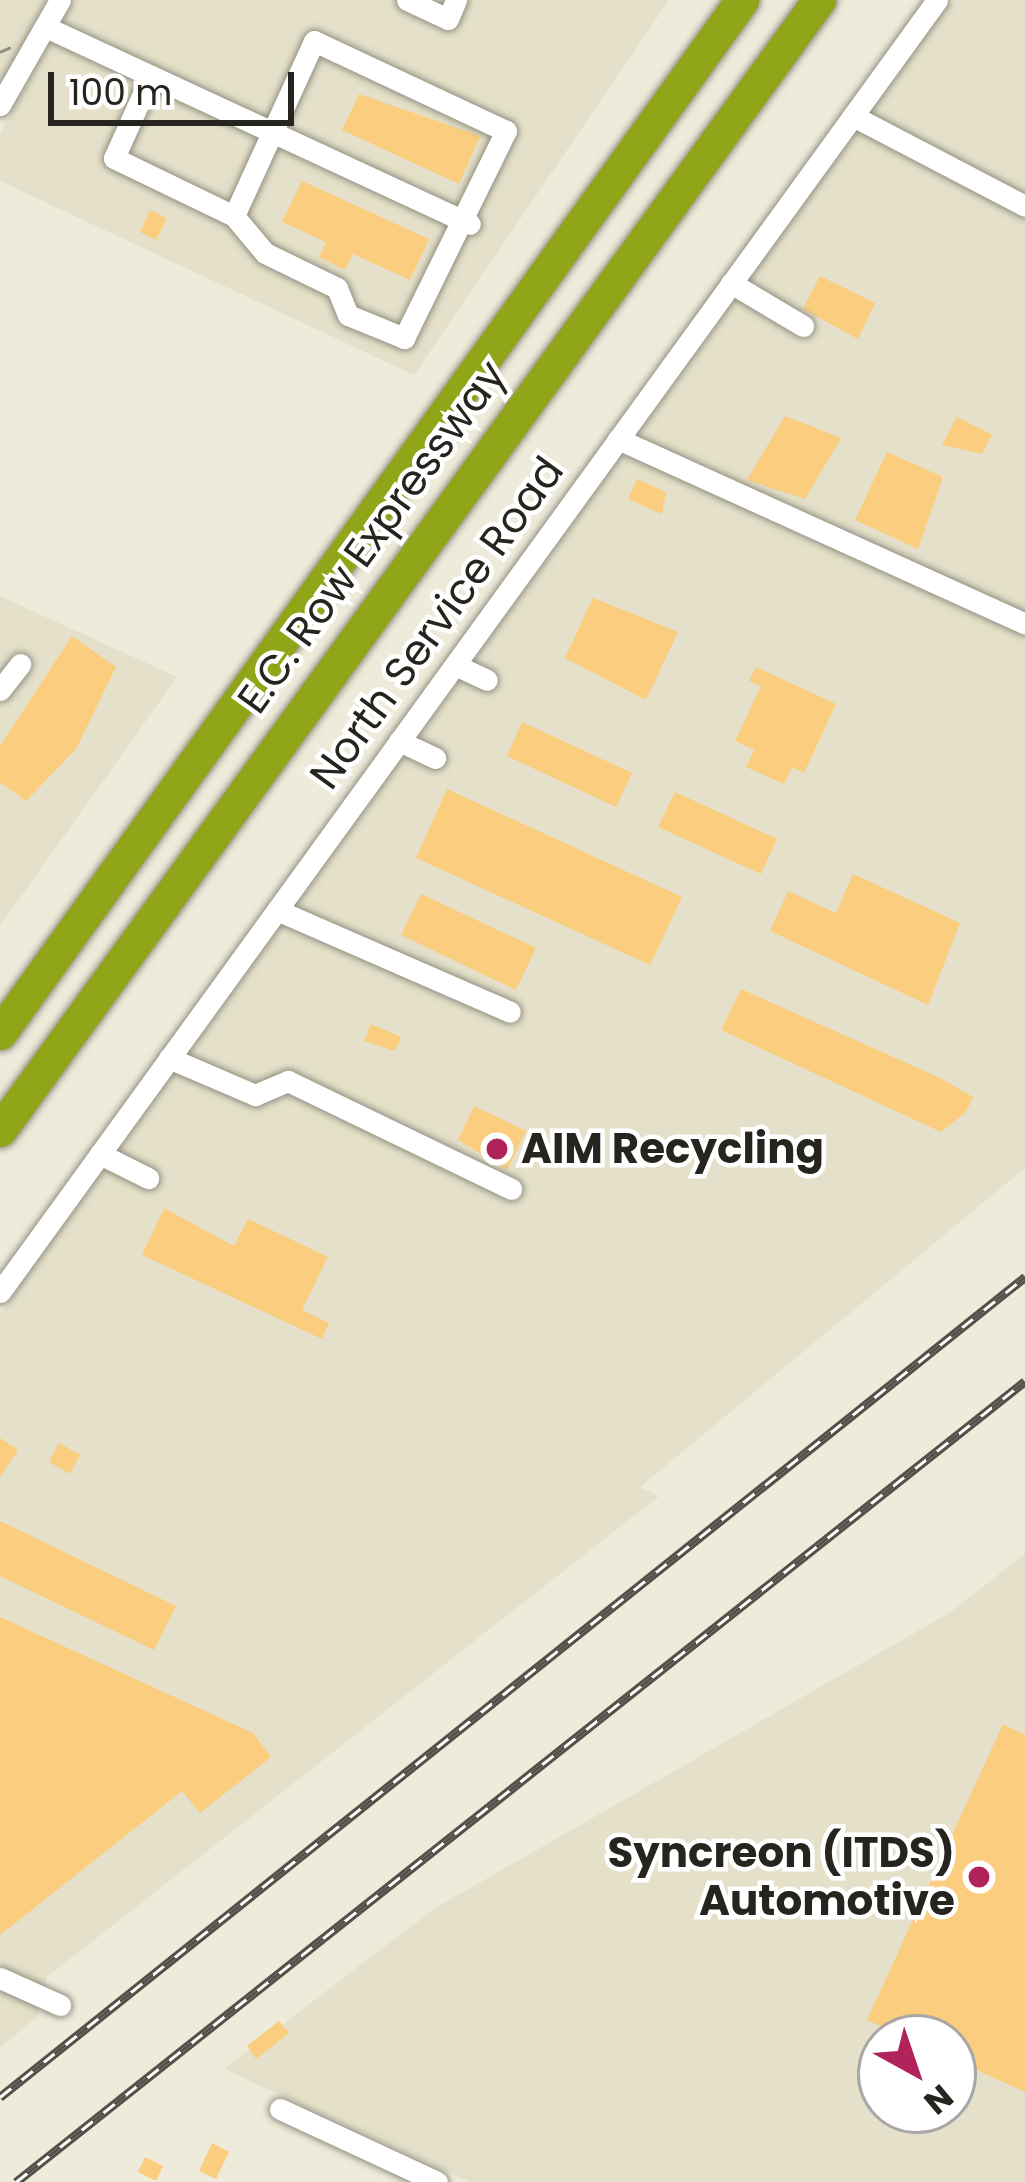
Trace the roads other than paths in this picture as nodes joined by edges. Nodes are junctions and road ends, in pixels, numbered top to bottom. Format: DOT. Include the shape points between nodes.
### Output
graph roads {
  1 [pos="60,0"];
  2 [pos="407,0"];
  3 [pos="456,0"];
  4 [pos="730,0"];
  5 [pos="742,0"];
  6 [pos="819,0"];
  7 [pos="832,0"];
  8 [pos="937,0"];
  9 [pos="48,28"];
  10 [pos="151,76"];
  11 [pos="683,78"];
  12 [pos="0,105"];
  13 [pos="744,105"];
  14 [pos="853,116"];
  15 [pos="273,133"];
  16 [pos="1025,206"];
  17 [pos="234,216"];
  18 [pos="466,223"];
  19 [pos="731,284"];
  20 [pos="803,326"];
  21 [pos="618,439"];
  22 [pos="1025,624"];
  23 [pos="20,664"];
  24 [pos="455,665"];
  25 [pos="487,680"];
  26 [pos="0,690"];
  27 [pos="399,741"];
  28 [pos="435,758"];
  29 [pos="277,910"];
  30 [pos="510,1012"];
  31 [pos="0,1033"];
  32 [pos="170,1058"];
  33 [pos="0,1130"];
  34 [pos="100,1154"];
  35 [pos="148,1178"];
  36 [pos="511,1189"];
  37 [pos="0,1292"];
  38 [pos="0,1978"];
  39 [pos="60,2005"];
  40 [pos="280,2109"];
  41 [pos="437,2182"];
  1 -- 9 [label="street"];
  2 -- 3 [label="street" via="448,19"];
  4 -- 11 [label="highway"];
  5 -- 11 [label="highway, E.C. Row Expressway"];
  6 -- 13 [label="highway, E.C. Row Expressway"];
  7 -- 13 [label="highway"];
  8 -- 14 [label="street, North Service Road"];
  9 -- 10 [label="street"];
  9 -- 12 [label="street"];
  10 -- 15 [label="street"];
  10 -- 17 [label="street" via="114,158"];
  11 -- 31 [label="highway, E.C. Row Expressway"];
  13 -- 33 [label="highway, E.C. Row Expressway"];
  14 -- 16 [label="street"];
  14 -- 19 [label="street, North Service Road"];
  15 -- 17 [label="street"];
  15 -- 18 [label="street"];
  15 -- 18 [label="street" via="314,41 506,131"];
  17 -- 18 [label="street" via="265,253 337,288 348,315 404,338"];
  19 -- 20 [label="street"];
  19 -- 21 [label="street, North Service Road"];
  21 -- 22 [label="street"];
  21 -- 24 [label="street, North Service Road"];
  23 -- 26 [label="street"];
  24 -- 25 [label="street"];
  24 -- 27 [label="street, North Service Road"];
  27 -- 28 [label="street"];
  27 -- 29 [label="street, North Service Road"];
  29 -- 30 [label="street"];
  29 -- 32 [label="street, North Service Road"];
  32 -- 34 [label="street, North Service Road"];
  32 -- 36 [label="street" via="255,1095 288,1082"];
  34 -- 35 [label="street"];
  34 -- 37 [label="street, North Service Road"];
  38 -- 39 [label="street"];
  40 -- 41 [label="street"];
}
